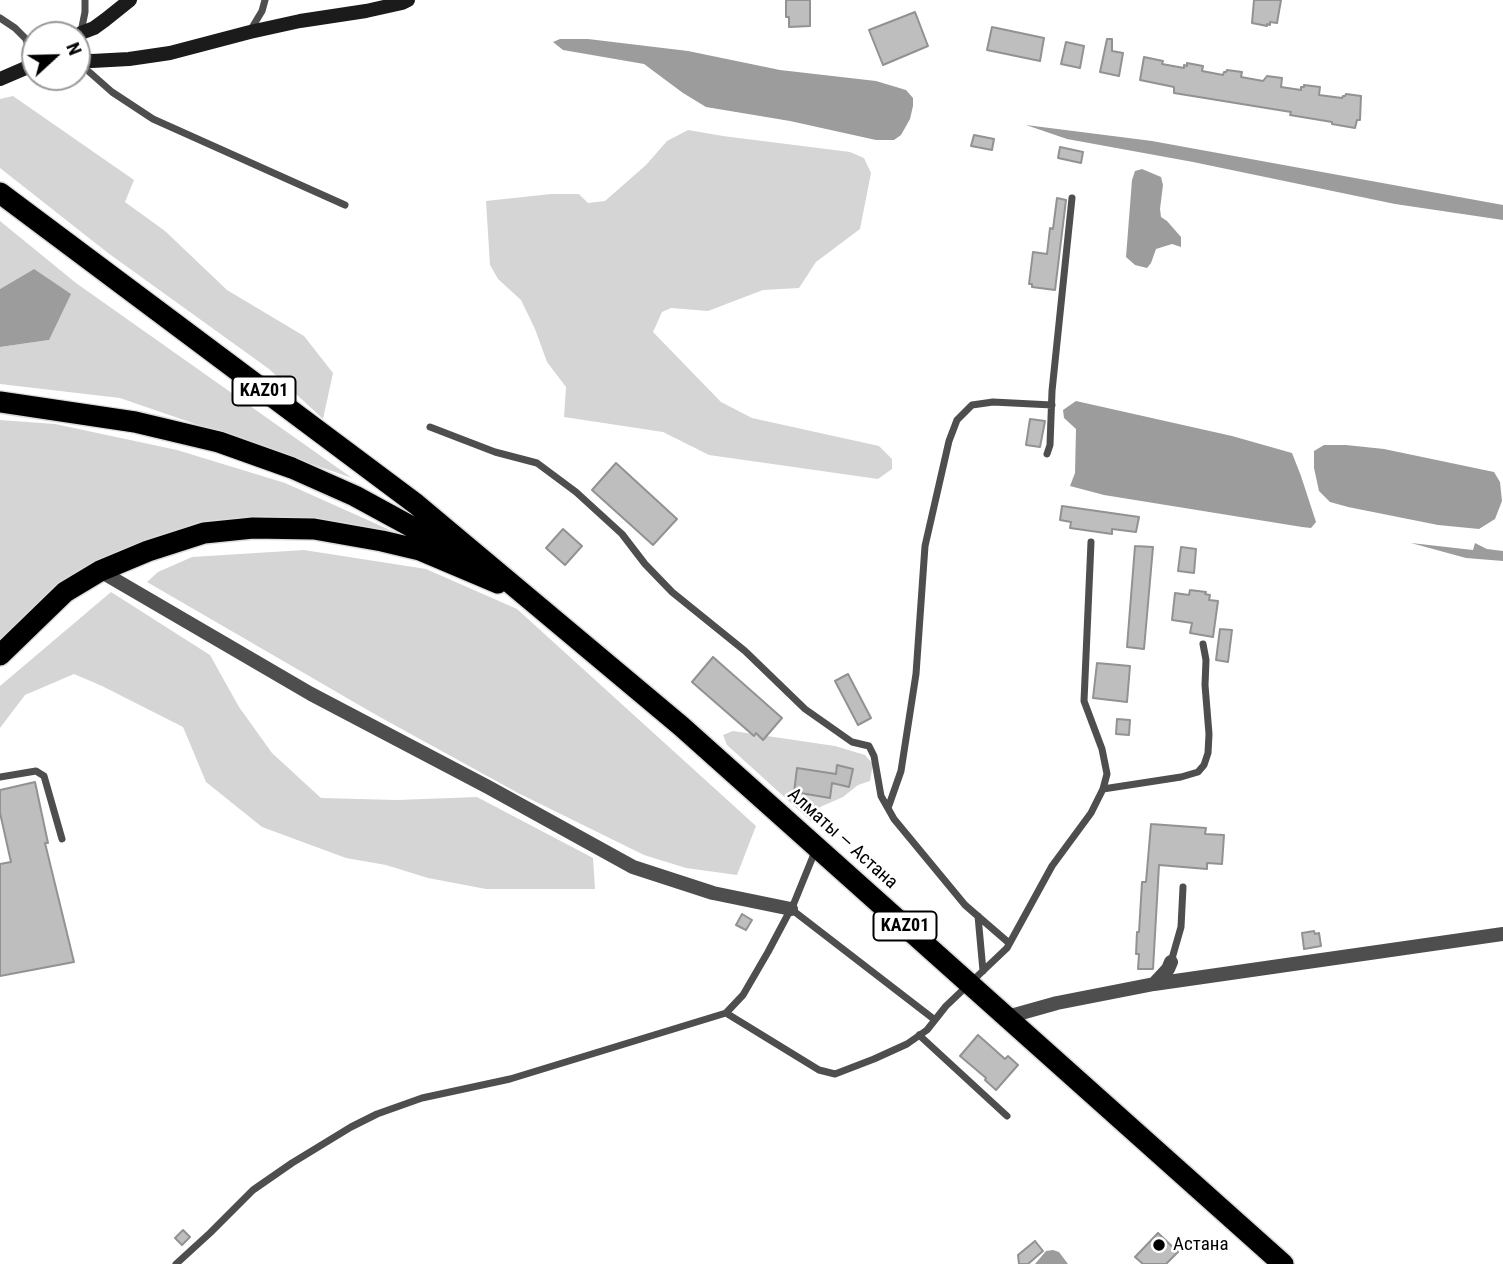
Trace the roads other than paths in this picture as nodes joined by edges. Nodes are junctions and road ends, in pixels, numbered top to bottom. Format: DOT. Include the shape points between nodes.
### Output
graph roads {
  1 [pos="85,0"];
  2 [pos="130,0"];
  3 [pos="265,0"];
  4 [pos="408,0"];
  5 [pos="0,18"];
  6 [pos="83,21"];
  7 [pos="91,29"];
  8 [pos="250,32"];
  9 [pos="21,34"];
  10 [pos="91,61"];
  11 [pos="21,70"];
  12 [pos="91,73"];
  13 [pos="0,79"];
  14 [pos="0,193"];
  15 [pos="1072,198"];
  16 [pos="345,205"];
  17 [pos="0,402"];
  18 [pos="1052,405"];
  19 [pos="429,426"];
  20 [pos="1047,454"];
  21 [pos="1091,542"];
  22 [pos="100,571"];
  23 [pos="522,594"];
  24 [pos="1203,644"];
  25 [pos="0,655"];
  26 [pos="0,778"];
  27 [pos="1103,789"];
  28 [pos="888,808"];
  29 [pos="62,839"];
  30 [pos="817,847"];
  31 [pos="1183,887"];
  32 [pos="791,909"];
  33 [pos="978,916"];
  34 [pos="1503,934"];
  35 [pos="1009,943"];
  36 [pos="1171,962"];
  37 [pos="976,977"];
  38 [pos="1154,984"];
  39 [pos="726,1013"];
  40 [pos="1007,1017"];
  41 [pos="935,1020"];
  42 [pos="919,1035"];
  43 [pos="1007,1116"];
  44 [pos="176,1264"];
  45 [pos="1283,1264"];
  1 -- 6 [label="lane"];
  2 -- 7 [label="street"];
  3 -- 8 [label="lane"];
  4 -- 8 [label="street"];
  5 -- 9 [label="lane"];
  8 -- 10 [label="street" via="170,53"];
  11 -- 13 [label="street"];
  12 -- 16 [label="lane" via="153,119"];
  14 -- 23 [label="highway, KАZ01" via="416,504"];
  15 -- 18 [label="lane"];
  17 -- 23 [label="highway, KАZ01" via="135,422 219,442 292,468 412,526"];
  18 -- 20 [label="lane"];
  18 -- 28 [label="lane" via="972,405 957,420 948,441 925,546 916,674 901,771"];
  19 -- 28 [label="lane" via="495,453 537,463 576,492 622,534 672,592 745,651 805,709 852,742 869,746"];
  21 -- 27 [label="lane" via="1084,701 1102,749 1107,774"];
  22 -- 23 [label="highway, KАZ01" via="204,533 314,529 420,550"];
  22 -- 25 [label="highway, KАZ01" via="65,592"];
  22 -- 32 [label="street" via="311,694 633,867 713,893"];
  23 -- 30 [label="highway, Алматы — Астана / KАZ01"];
  24 -- 27 [label="lane" via="1209,734 1204,765 1181,777"];
  26 -- 29 [label="lane" via="36,771 44,776"];
  27 -- 35 [label="lane"];
  28 -- 33 [label="lane"];
  30 -- 32 [label="lane"];
  30 -- 37 [label="highway, Алматы — Астана / KАZ01"];
  31 -- 36 [label="lane" via="1181,928"];
  32 -- 39 [label="lane" via="743,995"];
  32 -- 41 [label="lane"];
  33 -- 35 [label="lane"];
  33 -- 37 [label="lane"];
  34 -- 38 [label="street"];
  35 -- 37 [label="lane"];
  36 -- 38 [label="street"];
  37 -- 40 [label="highway, Алматы — Астана / KАZ01"];
  37 -- 41 [label="lane"];
  38 -- 40 [label="street"];
  39 -- 42 [label="lane" via="819,1070 835,1074"];
  39 -- 44 [label="lane" via="377,1114 253,1190"];
  40 -- 45 [label="highway, Алматы — Астана / KАZ01"];
  41 -- 42 [label="lane"];
  42 -- 43 [label="lane"];
}
